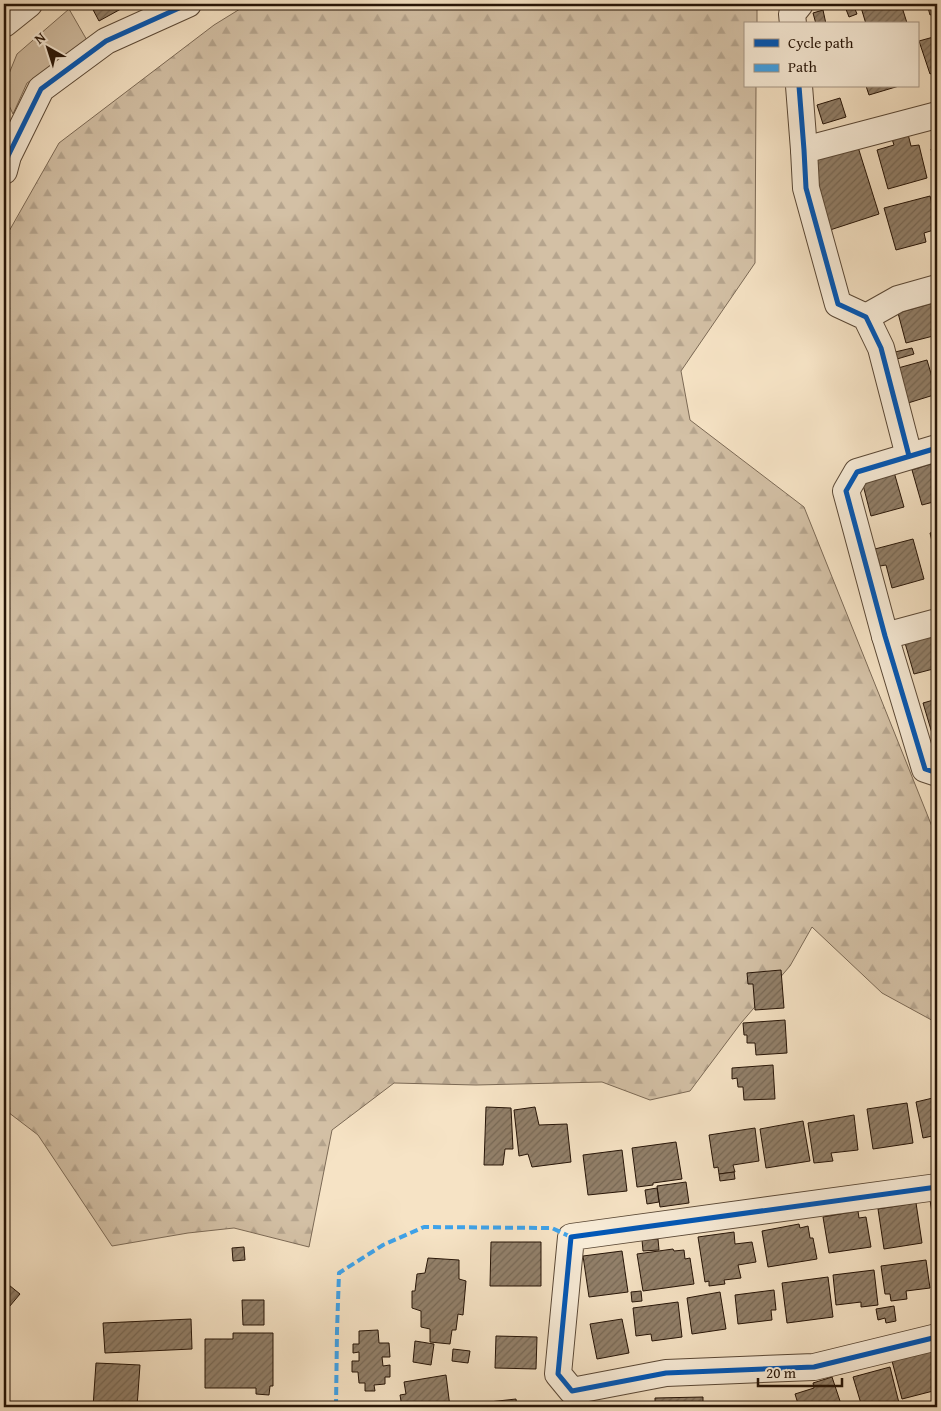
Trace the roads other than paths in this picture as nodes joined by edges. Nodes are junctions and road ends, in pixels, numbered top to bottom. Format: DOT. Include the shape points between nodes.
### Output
graph roads {
  1 [pos="29,4"];
  2 [pos="188,4"];
  3 [pos="800,4"];
  4 [pos="793,22"];
  5 [pos="4,24"];
  6 [pos="799,88"];
  7 [pos="937,115"];
  8 [pos="804,150"];
  9 [pos="5,156"];
  10 [pos="937,288"];
  11 [pos="866,318"];
  12 [pos="937,448"];
  13 [pos="909,456"];
  14 [pos="937,622"];
  15 [pos="885,636"];
  16 [pos="937,773"];
  17 [pos="937,1187"];
  18 [pos="937,1336"];
  1 -- 5 [label="street"];
  2 -- 9 [label="street" via="106,41 41,89"];
  3 -- 4 [label="street" via="792,14"];
  6 -- 8 [label="street"];
  7 -- 8 [label="street"];
  8 -- 11 [label="street" via="806,188 838,304"];
  10 -- 11 [label="street" via="898,299"];
  11 -- 13 [label="street" via="881,348"];
  12 -- 13 [label="street"];
  13 -- 15 [label="street" via="857,472 846,492"];
  14 -- 15 [label="street"];
  15 -- 16 [label="street" via="925,769"];
  17 -- 18 [label="street" via="571,1236 558,1374 572,1391 666,1373 814,1367"];
}
